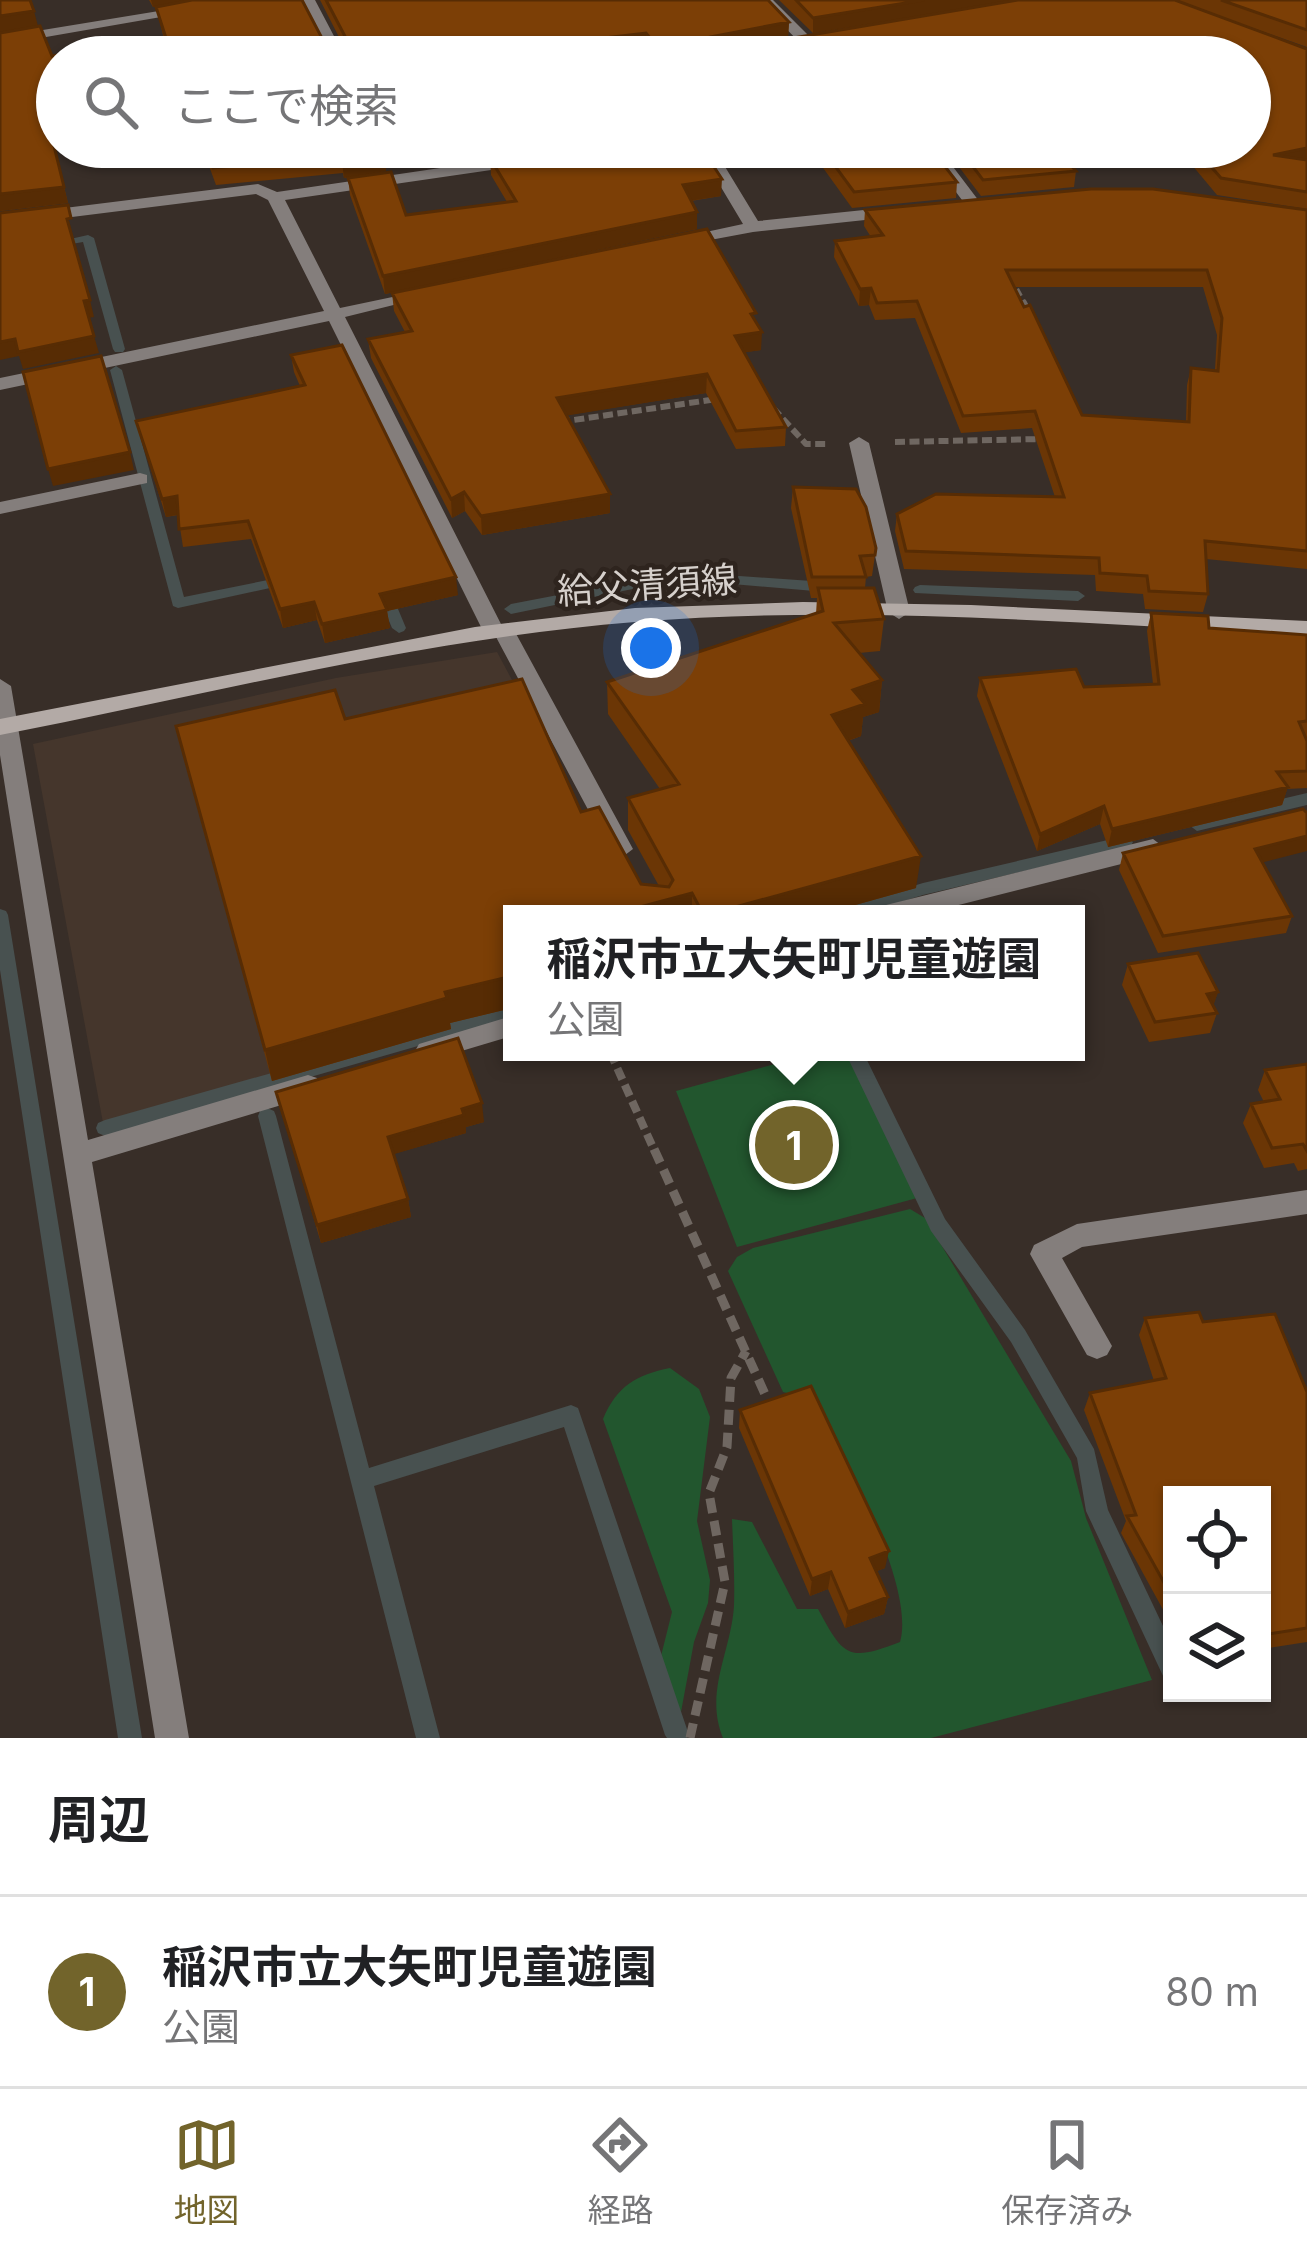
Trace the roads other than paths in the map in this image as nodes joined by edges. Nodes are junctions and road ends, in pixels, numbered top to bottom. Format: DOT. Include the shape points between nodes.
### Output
graph roads {
  1 [pos="252,0"];
  2 [pos="308,0"];
  3 [pos="765,0"];
  4 [pos="327,36"];
  5 [pos="801,36"];
  6 [pos="0,41"];
  7 [pos="471,168"];
  8 [pos="718,168"];
  9 [pos="946,168"];
  10 [pos="275,197"];
  11 [pos="997,203"];
  12 [pos="974,205"];
  13 [pos="951,207"];
  14 [pos="905,211"];
  15 [pos="0,220"];
  16 [pos="753,227"];
  17 [pos="660,247"];
  18 [pos="451,290"];
  19 [pos="335,314"];
  20 [pos="0,384"];
  21 [pos="859,443"];
  22 [pos="140,479"];
  23 [pos="0,508"];
  24 [pos="899,612"];
  25 [pos="1307,628"];
  26 [pos="498,631"];
  27 [pos="0,686"];
  28 [pos="4,727"];
  29 [pos="1174,842"];
  30 [pos="635,874"];
  31 [pos="922,905"];
  32 [pos="503,1029"];
  33 [pos="397,1060"];
  34 [pos="328,1080"];
  35 [pos="77,1155"];
  36 [pos="1307,1202"];
  37 [pos="1097,1346"];
  38 [pos="172,1738"];
  1 -- 6 [label="street"];
  2 -- 4 [label="street"];
  3 -- 5 [label="street"];
  7 -- 10 [label="street"];
  8 -- 16 [label="street"];
  9 -- 12 [label="street"];
  10 -- 15 [label="street" via="259,189"];
  10 -- 19 [label="street"];
  11 -- 12 [label="street"];
  12 -- 13 [label="street"];
  14 -- 16 [label="street"];
  16 -- 17 [label="street"];
  18 -- 19 [label="street"];
  19 -- 20 [label="street"];
  19 -- 26 [label="street"];
  21 -- 24 [label="street"];
  22 -- 23 [label="street"];
  24 -- 25 [label="main road, 給父清須線"];
  24 -- 26 [label="main road, 給父清須線" via="719,611"];
  26 -- 28 [label="main road, 給父清須線"];
  26 -- 30 [label="street"];
  27 -- 28 [label="street"];
  28 -- 35 [label="street"];
  29 -- 31 [label="street"];
  32 -- 33 [label="street"];
  34 -- 35 [label="street"];
  35 -- 38 [label="street"];
  36 -- 37 [label="street" via="1076,1236 1044,1254"];
}
